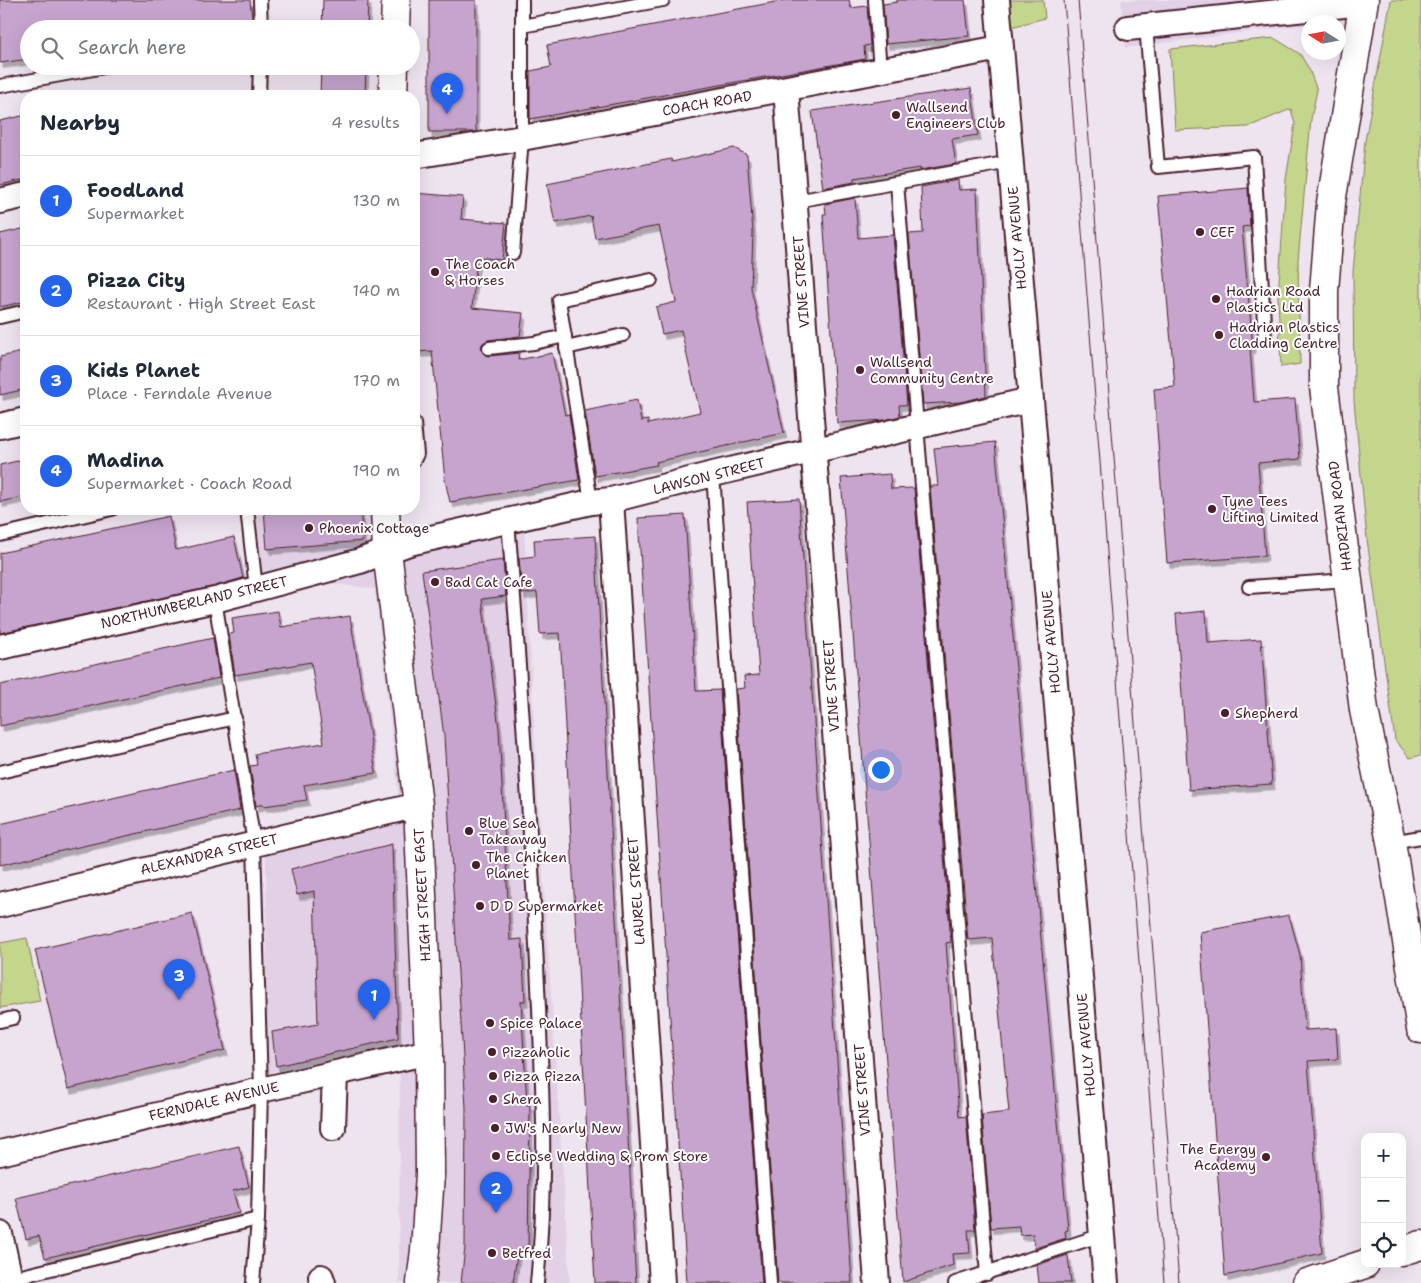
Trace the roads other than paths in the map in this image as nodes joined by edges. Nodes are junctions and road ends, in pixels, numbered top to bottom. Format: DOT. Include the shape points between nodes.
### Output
graph roads {
  1 [pos="260,0"];
  2 [pos="396,0"];
  3 [pos="522,0"];
  4 [pos="663,0"];
  5 [pos="875,0"];
  6 [pos="997,0"];
  7 [pos="1364,2"];
  8 [pos="261,20"];
  9 [pos="396,20"];
  10 [pos="522,26"];
  11 [pos="1137,27"];
  12 [pos="1000,48"];
  13 [pos="880,72"];
  14 [pos="60,75"];
  15 [pos="260,75"];
  16 [pos="394,75"];
  17 [pos="0,86"];
  18 [pos="786,89"];
  19 [pos="259,90"];
  20 [pos="393,90"];
  21 [pos="522,138"];
  22 [pos="420,155"];
  23 [pos="1010,162"];
  24 [pos="897,183"];
  25 [pos="20,197"];
  26 [pos="796,201"];
  27 [pos="0,202"];
  28 [pos="513,253"];
  29 [pos="651,280"];
  30 [pos="20,312"];
  31 [pos="0,317"];
  32 [pos="623,335"];
  33 [pos="1265,338"];
  34 [pos="566,342"];
  35 [pos="490,348"];
  36 [pos="1030,400"];
  37 [pos="20,421"];
  38 [pos="0,426"];
  39 [pos="916,426"];
  40 [pos="813,451"];
  41 [pos="713,474"];
  42 [pos="601,501"];
  43 [pos="86,515"];
  44 [pos="249,515"];
  45 [pos="385,515"];
  46 [pos="508,521"];
  47 [pos="0,535"];
  48 [pos="387,551"];
  49 [pos="1347,580"];
  50 [pos="1249,587"];
  51 [pos="256,588"];
  52 [pos="215,600"];
  53 [pos="0,647"];
  54 [pos="235,718"];
  55 [pos="0,772"];
  56 [pos="418,805"];
  57 [pos="1421,837"];
  58 [pos="1391,842"];
  59 [pos="254,844"];
  60 [pos="0,905"];
  61 [pos="13,1018"];
  62 [pos="0,1021"];
  63 [pos="1421,1028"];
  64 [pos="429,1052"];
  65 [pos="335,1074"];
  66 [pos="261,1090"];
  67 [pos="333,1128"];
  68 [pos="0,1153"];
  69 [pos="258,1219"];
  70 [pos="0,1234"];
  71 [pos="1102,1235"];
  72 [pos="1421,1245"];
  73 [pos="1406,1250"];
  74 [pos="1361,1265"];
  75 [pos="987,1274"];
  76 [pos="7,1281"];
  77 [pos="254,1283"];
  78 [pos="421,1283"];
  79 [pos="537,1283"];
  80 [pos="662,1283"];
  81 [pos="770,1283"];
  82 [pos="877,1283"];
  83 [pos="955,1283"];
  84 [pos="1106,1283"];
  85 [pos="1307,1283"];
  1 -- 8 [label="lane"];
  2 -- 9 [label="main road"];
  3 -- 10 [label="lane"];
  4 -- 10 [label="lane"];
  5 -- 13 [label="lane"];
  6 -- 12 [label="street, HOLLY AVENUE"];
  7 -- 11 [label="street"];
  7 -- 49 [label="main road, HADRIAN ROAD" via="1331,203 1324,291 1324,387"];
  10 -- 21 [label="lane"];
  11 -- 33 [label="lane" via="1158,166 1254,157"];
  12 -- 13 [label="street, COACH ROAD"];
  12 -- 23 [label="street, HOLLY AVENUE"];
  13 -- 18 [label="street, COACH ROAD"];
  14 -- 17 [label="lane"];
  15 -- 19 [label="lane"];
  16 -- 20 [label="main road"];
  18 -- 21 [label="street, COACH ROAD"];
  18 -- 26 [label="street, VINE STREET"];
  21 -- 22 [label="street, COACH ROAD"];
  21 -- 28 [label="lane"];
  23 -- 24 [label="lane"];
  23 -- 36 [label="street, HOLLY AVENUE"];
  24 -- 26 [label="lane"];
  24 -- 39 [label="lane"];
  25 -- 27 [label="street"];
  26 -- 40 [label="street, VINE STREET"];
  29 -- 34 [label="lane" via="560,300"];
  30 -- 31 [label="lane"];
  32 -- 34 [label="lane"];
  34 -- 35 [label="lane"];
  34 -- 42 [label="lane"];
  36 -- 39 [label="street, LAWSON STREET"];
  36 -- 71 [label="street, HOLLY AVENUE"];
  37 -- 38 [label="street"];
  39 -- 40 [label="street, LAWSON STREET"];
  39 -- 75 [label="lane"];
  40 -- 41 [label="street, LAWSON STREET"];
  40 -- 82 [label="street, VINE STREET"];
  41 -- 42 [label="street, LAWSON STREET"];
  41 -- 81 [label="lane"];
  42 -- 46 [label="street, LAWSON STREET"];
  42 -- 80 [label="street, LAUREL STREET"];
  43 -- 47 [label="lane"];
  44 -- 51 [label="lane"];
  45 -- 48 [label="main road, HIGH STREET EAST"];
  46 -- 48 [label="street, LAWSON STREET"];
  46 -- 79 [label="lane" via="524,726 544,1119"];
  48 -- 51 [label="street, NORTHUMBERLAND STREET" via="360,562"];
  48 -- 56 [label="main road, HIGH STREET EAST"];
  49 -- 50 [label="lane"];
  49 -- 58 [label="main road, HADRIAN ROAD" via="1364,710"];
  51 -- 52 [label="street, NORTHUMBERLAND STREET"];
  52 -- 53 [label="street, NORTHUMBERLAND STREET"];
  52 -- 54 [label="lane"];
  54 -- 55 [label="lane"];
  54 -- 59 [label="lane"];
  56 -- 59 [label="street, ALEXANDRA STREET"];
  56 -- 64 [label="main road, HIGH STREET EAST"];
  57 -- 58 [label="lane"];
  58 -- 63 [label="main road, HADRIAN ROAD"];
  59 -- 60 [label="street, ALEXANDRA STREET"];
  59 -- 66 [label="lane"];
  61 -- 62 [label="lane"];
  64 -- 65 [label="street, FERNDALE AVENUE"];
  64 -- 78 [label="main road, HIGH STREET EAST" via="430,1174"];
  65 -- 66 [label="street, FERNDALE AVENUE"];
  65 -- 67 [label="street"];
  66 -- 68 [label="street, FERNDALE AVENUE"];
  66 -- 69 [label="lane"];
  69 -- 76 [label="lane"];
  69 -- 77 [label="lane"];
  70 -- 76 [label="street"];
  71 -- 75 [label="lane"];
  71 -- 84 [label="street, HOLLY AVENUE"];
  72 -- 73 [label="main road"];
  74 -- 85 [label="main road"];
  75 -- 83 [label="lane"];
}
